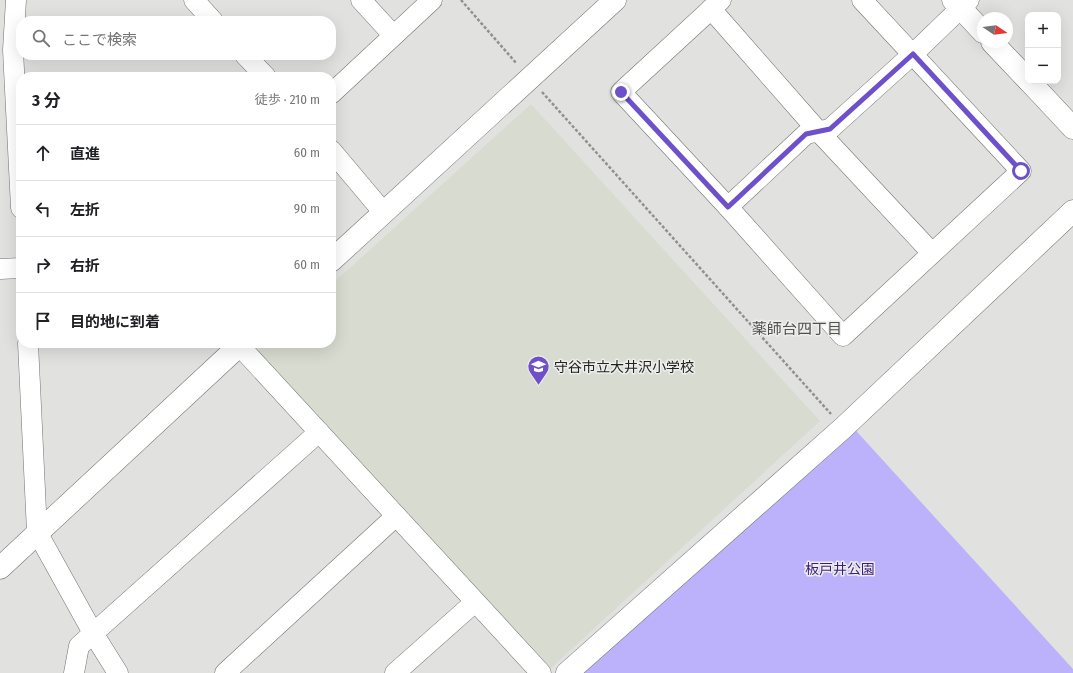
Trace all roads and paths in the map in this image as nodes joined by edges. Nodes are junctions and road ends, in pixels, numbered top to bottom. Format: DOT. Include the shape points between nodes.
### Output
graph roads {
  1 [pos="16,0"];
  2 [pos="194,0"];
  3 [pos="361,0"];
  4 [pos="432,0"];
  5 [pos="461,0"];
  6 [pos="615,0"];
  7 [pos="862,0"];
  8 [pos="961,3"];
  9 [pos="716,4"];
  10 [pos="208,16"];
  11 [pos="977,24"];
  12 [pos="393,35"];
  13 [pos="998,48"];
  14 [pos="913,54"];
  15 [pos="250,60"];
  16 [pos="261,72"];
  17 [pos="1025,78"];
  18 [pos="530,79"];
  19 [pos="16,80"];
  20 [pos="1031,84"];
  21 [pos="336,89"];
  22 [pos="1073,128"];
  23 [pos="819,132"];
  24 [pos="336,156"];
  25 [pos="728,207"];
  26 [pos="1073,211"];
  27 [pos="384,213"];
  28 [pos="932,253"];
  29 [pos="336,257"];
  30 [pos="16,268"];
  31 [pos="0,269"];
  32 [pos="28,348"];
  33 [pos="236,348"];
  34 [pos="244,348"];
  35 [pos="843,428"];
  36 [pos="319,432"];
  37 [pos="396,516"];
  38 [pos="37,532"];
  39 [pos="0,568"];
  40 [pos="475,602"];
  41 [pos="93,633"];
  42 [pos="74,673"];
  43 [pos="118,673"];
  44 [pos="225,673"];
  45 [pos="395,673"];
  46 [pos="541,673"];
  47 [pos="567,673"];
  1 -- 19 [label="street" via="13,50"];
  2 -- 10 [label="street"];
  3 -- 12 [label="street"];
  4 -- 12 [label="street"];
  5 -- 18 [label="path"];
  6 -- 18 [label="street"];
  7 -- 14 [label="street"];
  8 -- 11 [label="street"];
  8 -- 14 [label="street"];
  9 -- 23 [label="street"];
  9 -- 25 [label="street" via="621,92"];
  12 -- 21 [label="street"];
  13 -- 17 [label="street"];
  14 -- 23 [label="street" via="830,129"];
  14 -- 28 [label="street" via="1021,171"];
  15 -- 16 [label="street"];
  18 -- 27 [label="street"];
  18 -- 35 [label="path"];
  20 -- 22 [label="street"];
  23 -- 25 [label="street" via="806,134"];
  23 -- 28 [label="street"];
  24 -- 27 [label="street"];
  25 -- 28 [label="street" via="843,336"];
  26 -- 35 [label="street"];
  27 -- 29 [label="street"];
  30 -- 31 [label="street"];
  32 -- 38 [label="street"];
  33 -- 38 [label="street"];
  34 -- 36 [label="street"];
  35 -- 47 [label="street"];
  36 -- 37 [label="street"];
  36 -- 41 [label="street"];
  37 -- 40 [label="street"];
  37 -- 44 [label="street"];
  38 -- 39 [label="street"];
  38 -- 41 [label="street"];
  40 -- 45 [label="street"];
  40 -- 46 [label="street"];
  41 -- 42 [label="street" via="79,646"];
  41 -- 43 [label="street"];
}
